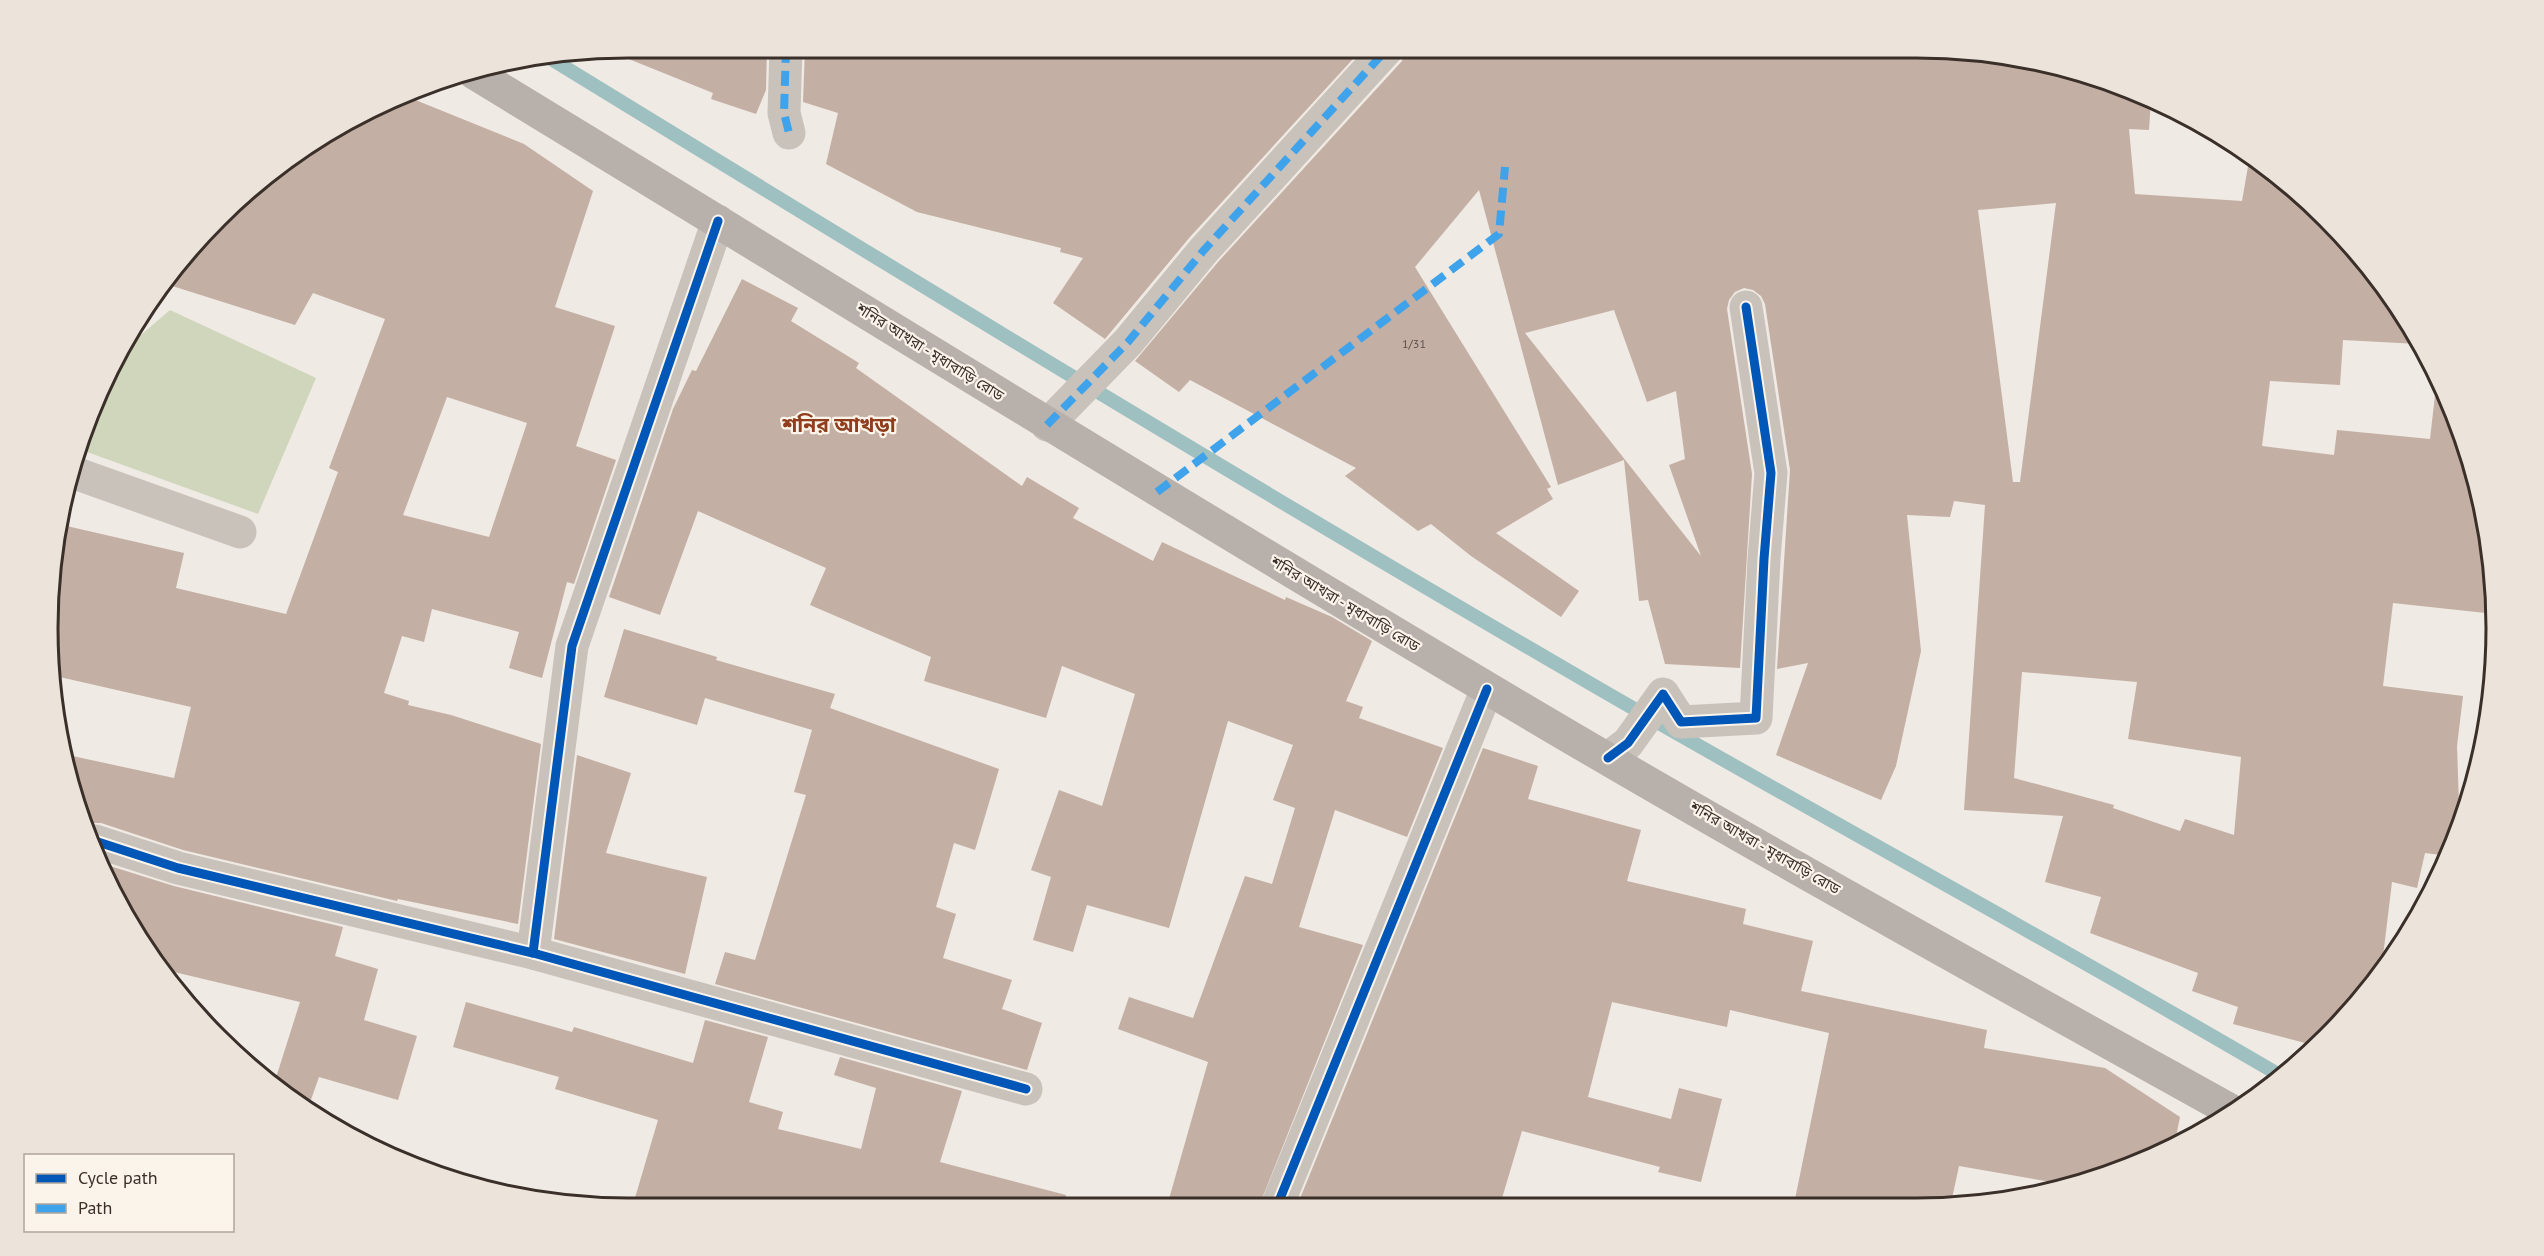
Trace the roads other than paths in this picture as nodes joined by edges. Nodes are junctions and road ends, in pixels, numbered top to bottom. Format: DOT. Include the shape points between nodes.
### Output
graph roads {
  1 [pos="786,58"];
  2 [pos="1379,58"];
  3 [pos="481,78"];
  4 [pos="789,133"];
  5 [pos="718,221"];
  6 [pos="1746,307"];
  7 [pos="1047,425"];
  8 [pos="80,475"];
  9 [pos="240,532"];
  10 [pos="1487,689"];
  11 [pos="1618,751"];
  12 [pos="101,844"];
  13 [pos="533,953"];
  14 [pos="1026,1089"];
  15 [pos="2224,1107"];
  16 [pos="1280,1198"];
  1 -- 4 [label="street" via="784,113"];
  2 -- 7 [label="street" via="1204,250 1128,342"];
  3 -- 5 [label="main road, শনির আখরা - মৃধাবাড়ি রোড"];
  5 -- 7 [label="main road, শনির আখরা - মৃধাবাড়ি রোড"];
  5 -- 13 [label="street" via="572,646"];
  6 -- 11 [label="street" via="1771,473 1756,718 1681,722 1663,694"];
  7 -- 10 [label="main road, শনির আখরা - মৃধাবাড়ি রোড"];
  8 -- 9 [label="street"];
  10 -- 11 [label="main road, শনির আখরা - মৃধাবাড়ি রোড"];
  10 -- 16 [label="street"];
  11 -- 15 [label="main road, শনির আখরা - মৃধাবাড়ি রোড" via="2000,983"];
  12 -- 13 [label="street" via="177,868"];
  13 -- 14 [label="street"];
}
